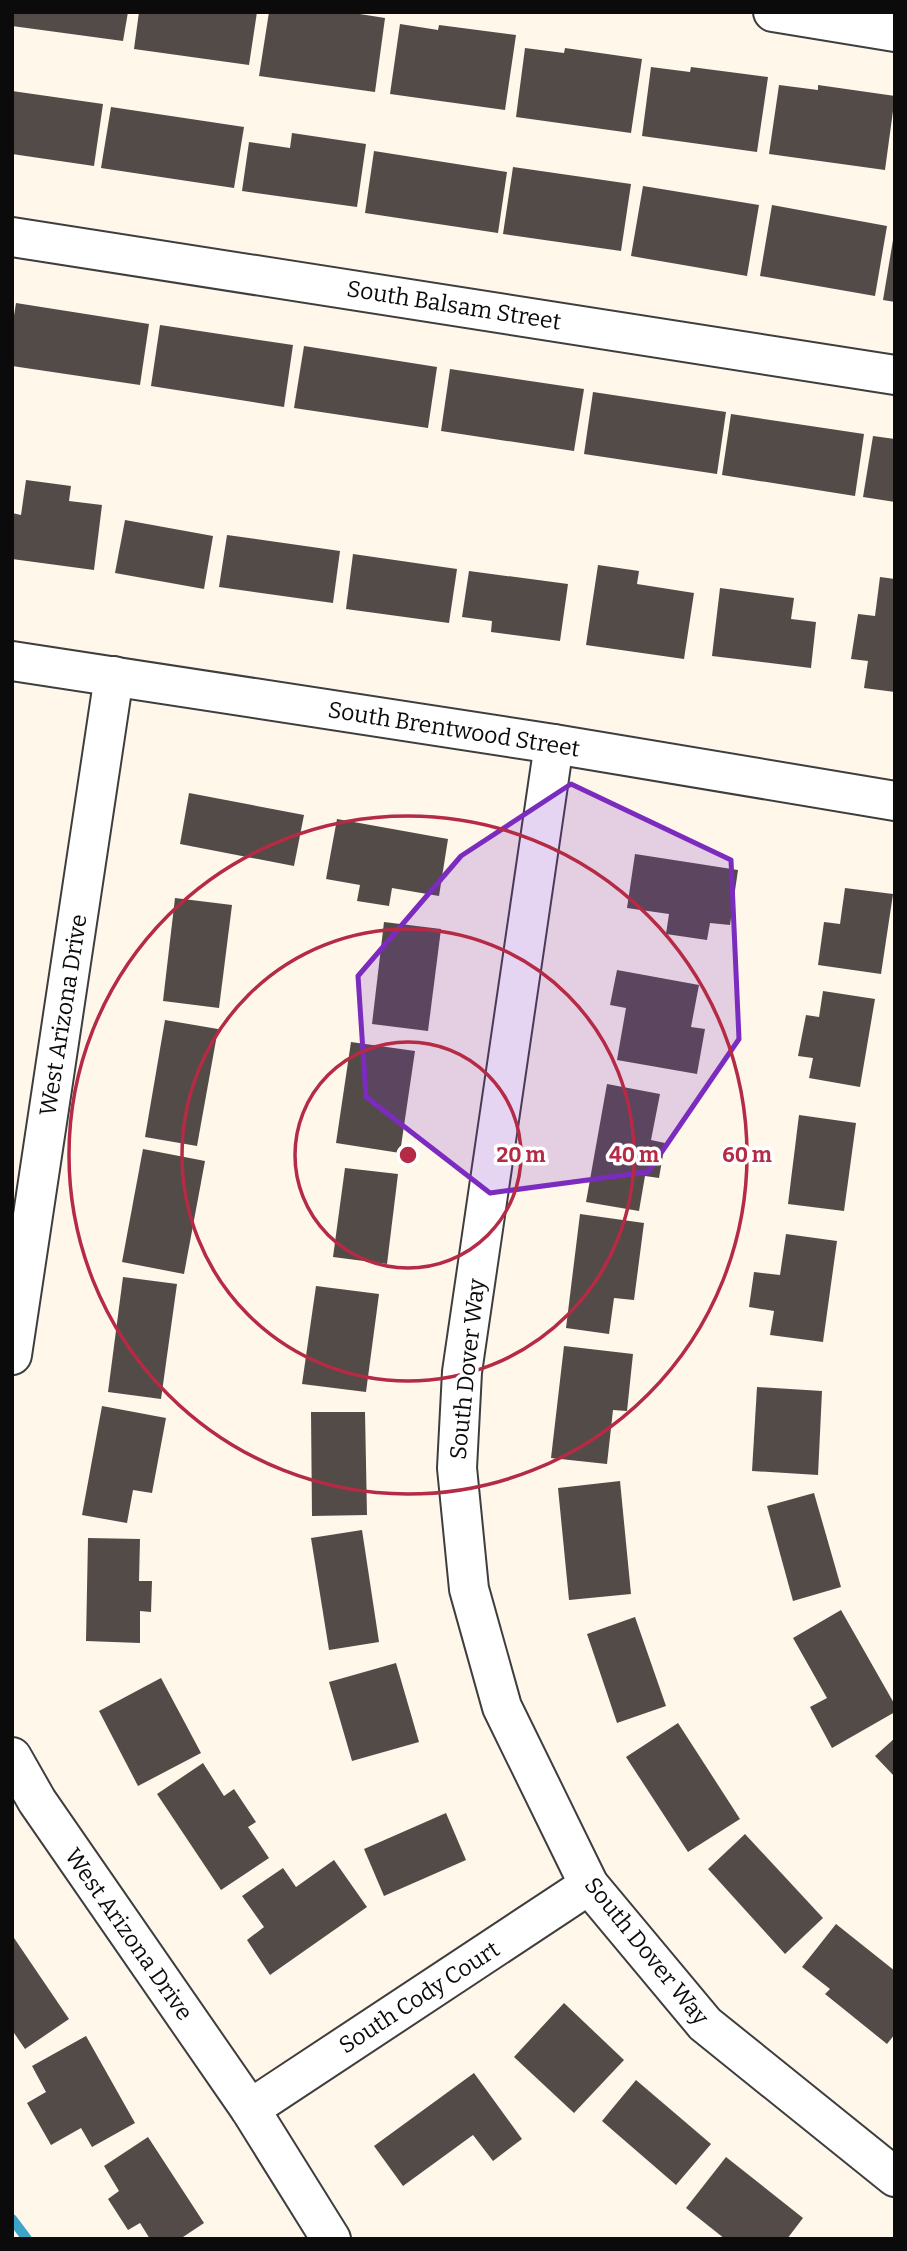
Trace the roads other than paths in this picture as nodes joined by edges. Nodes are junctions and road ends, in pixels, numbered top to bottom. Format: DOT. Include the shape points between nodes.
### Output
graph roads {
  1 [pos="772,12"];
  2 [pos="895,32"];
  3 [pos="12,237"];
  4 [pos="895,375"];
  5 [pos="12,661"];
  6 [pos="114,676"];
  7 [pos="554,744"];
  8 [pos="895,801"];
  9 [pos="12,1355"];
  10 [pos="12,1757"];
  11 [pos="589,1885"];
  12 [pos="250,2109"];
  13 [pos="895,2177"];
  14 [pos="331,2239"];
  1 -- 2 [label="street"];
  3 -- 4 [label="street, South Balsam Street"];
  5 -- 6 [label="street, South Brentwood Street"];
  6 -- 7 [label="street, South Brentwood Street"];
  6 -- 9 [label="street, West Arizona Drive"];
  7 -- 8 [label="street, South Brentwood Street"];
  7 -- 11 [label="street, South Dover Way" via="462,1372 457,1468 469,1589 502,1707"];
  10 -- 12 [label="street, West Arizona Drive" via="37,1801"];
  11 -- 12 [label="street, South Cody Court"];
  11 -- 13 [label="street, South Dover Way" via="705,2024"];
  12 -- 14 [label="street, West Arizona Drive"];
}
